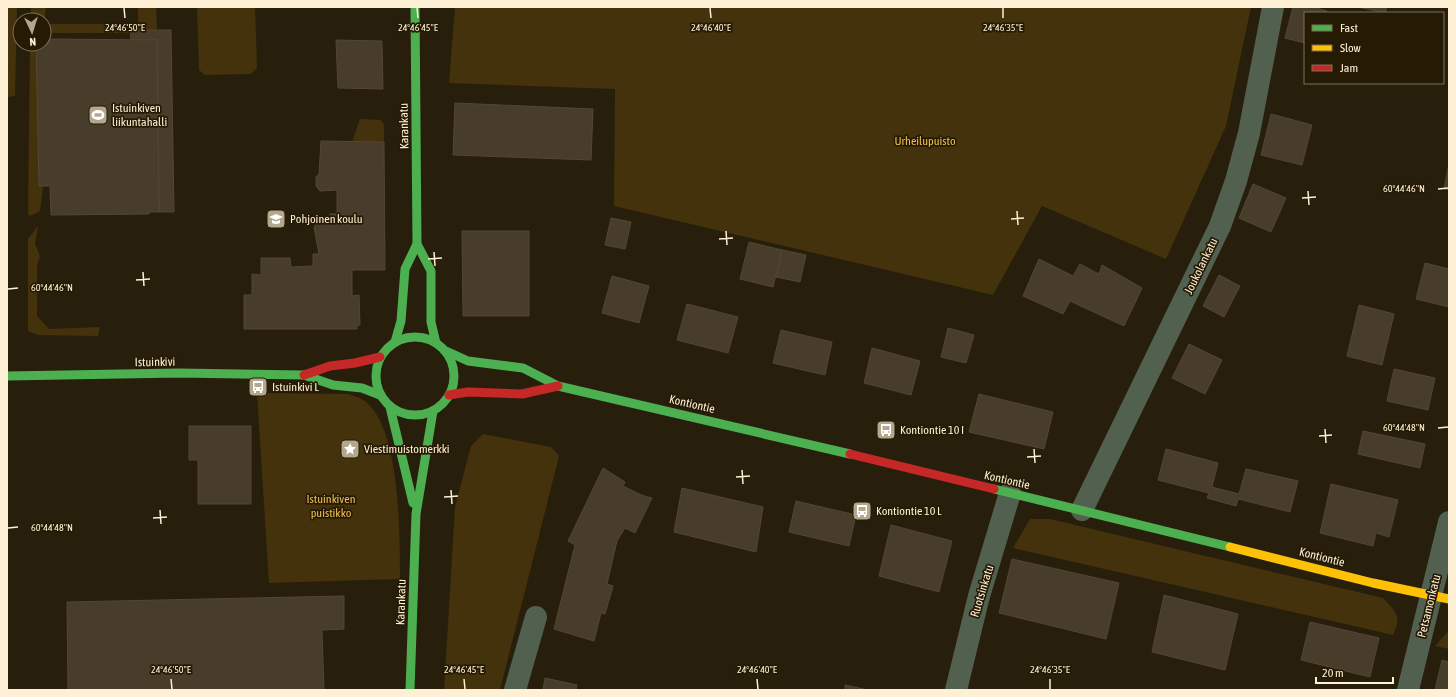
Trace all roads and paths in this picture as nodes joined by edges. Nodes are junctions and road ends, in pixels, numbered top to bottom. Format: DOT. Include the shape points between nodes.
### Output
graph roads {
  1 [pos="415,7"];
  2 [pos="1273,7"];
  3 [pos="417,244"];
  4 [pos="395,342"];
  5 [pos="436,343"];
  6 [pos="446,351"];
  7 [pos="380,357"];
  8 [pos="304,375"];
  9 [pos="7,376"];
  10 [pos="558,386"];
  11 [pos="380,395"];
  12 [pos="449,395"];
  13 [pos="390,407"];
  14 [pos="433,411"];
  15 [pos="1010,493"];
  16 [pos="1082,510"];
  17 [pos="416,514"];
  18 [pos="1449,522"];
  19 [pos="1440,597"];
  20 [pos="536,617"];
  21 [pos="410,690"];
  22 [pos="515,690"];
  23 [pos="956,690"];
  24 [pos="1408,690"];
  1 -- 3 [label="street, Karankatu"];
  2 -- 16 [label="street, Joukolankatu" via="1249,133 1220,226"];
  3 -- 4 [label="street, Karankatu" via="405,270 401,321"];
  3 -- 5 [label="street, Karankatu" via="431,271 431,322"];
  4 -- 5 [label="street" via="407,337 417,337"];
  4 -- 7 [label="street"];
  5 -- 6 [label="street"];
  6 -- 10 [label="street, Kontiontie" via="468,361 523,368"];
  6 -- 12 [label="street" via="454,373"];
  7 -- 8 [label="street, Istuinkivi" via="330,366"];
  7 -- 11 [label="street" via="376,370 376,383"];
  8 -- 9 [label="street, Istuinkivi" via="179,373"];
  8 -- 11 [label="street, Istuinkivi" via="334,385 362,388"];
  10 -- 12 [label="street, Kontiontie" via="522,394 468,392"];
  10 -- 15 [label="street, Kontiontie" via="622,399"];
  11 -- 13 [label="street"];
  12 -- 14 [label="street"];
  13 -- 14 [label="street" via="407,414 425,414"];
  13 -- 17 [label="street, Karankatu"];
  14 -- 17 [label="street, Karankatu"];
  15 -- 16 [label="street, Kontiontie"];
  15 -- 23 [label="street, Ruotsinkatu" via="979,596"];
  16 -- 19 [label="street, Kontiontie"];
  17 -- 21 [label="street, Karankatu"];
  18 -- 19 [label="street, Petsamonkatu"];
  19 -- 24 [label="street, Petsamonkatu"];
  20 -- 22 [label="street"];
}
